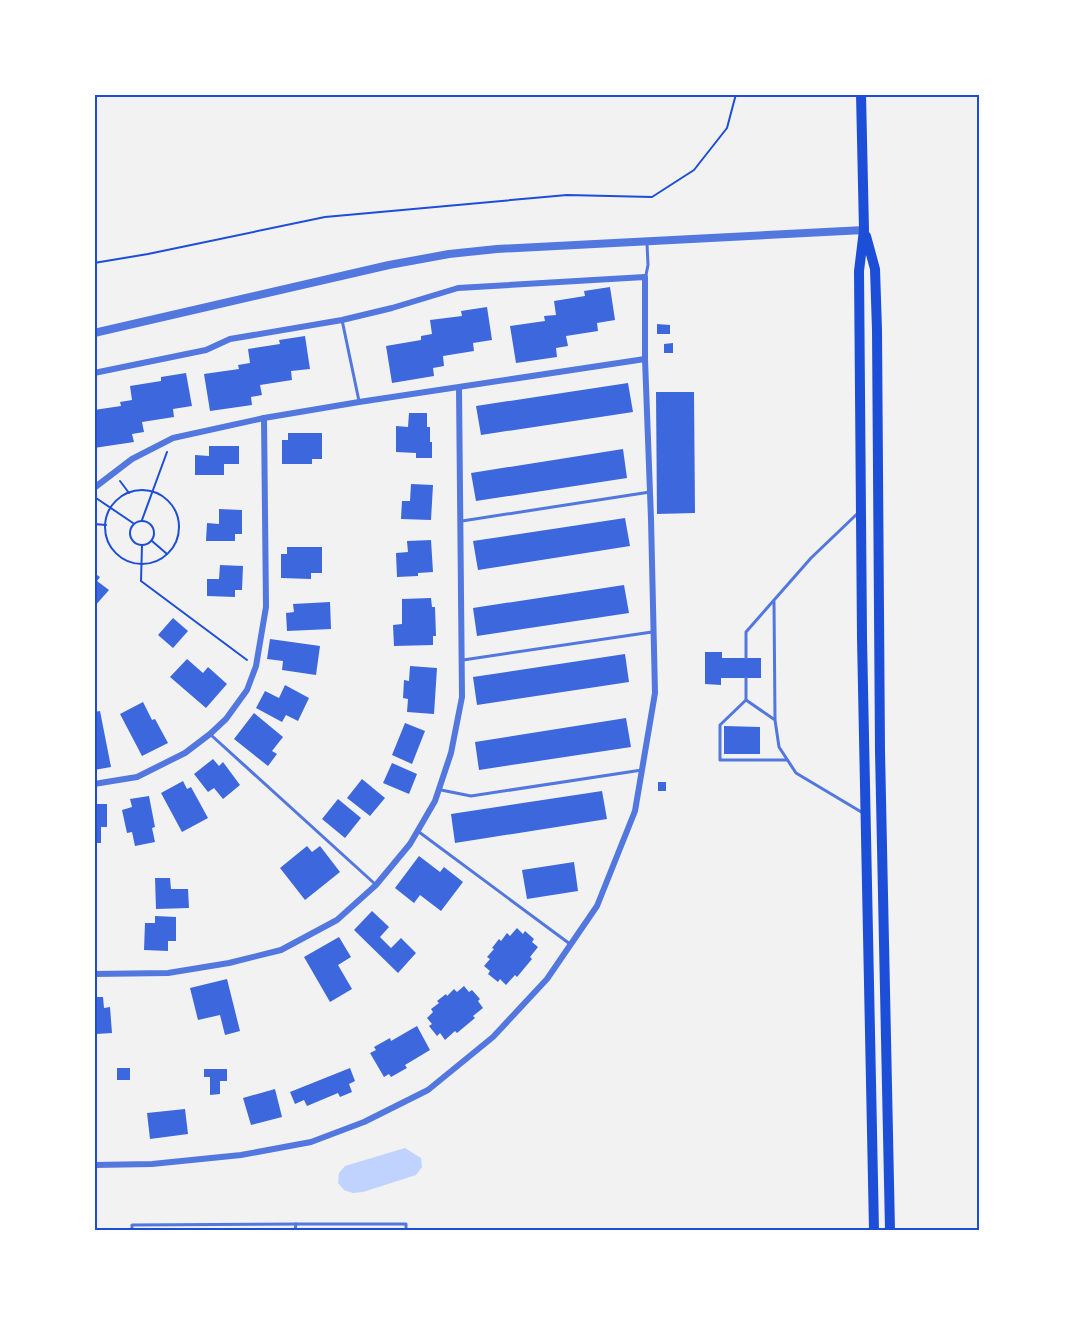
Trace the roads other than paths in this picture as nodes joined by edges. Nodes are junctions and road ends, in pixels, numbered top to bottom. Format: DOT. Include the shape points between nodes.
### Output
graph roads {
  1 [pos="861,94"];
  2 [pos="864,230"];
  3 [pos="647,242"];
  4 [pos="645,277"];
  5 [pos="342,320"];
  6 [pos="94,333"];
  7 [pos="645,359"];
  8 [pos="94,373"];
  9 [pos="459,388"];
  10 [pos="359,402"];
  11 [pos="264,418"];
  12 [pos="94,488"];
  13 [pos="650,492"];
  14 [pos="862,509"];
  15 [pos="460,521"];
  16 [pos="774,600"];
  17 [pos="653,631"];
  18 [pos="746,658"];
  19 [pos="461,660"];
  20 [pos="746,678"];
  21 [pos="746,700"];
  22 [pos="775,720"];
  23 [pos="210,734"];
  24 [pos="788,760"];
  25 [pos="642,770"];
  26 [pos="94,784"];
  27 [pos="439,790"];
  28 [pos="867,816"];
  29 [pos="417,831"];
  30 [pos="376,885"];
  31 [pos="571,945"];
  32 [pos="94,974"];
  33 [pos="94,1165"];
  34 [pos="296,1224"];
  35 [pos="132,1230"];
  36 [pos="295,1230"];
  37 [pos="406,1230"];
  38 [pos="874,1230"];
  39 [pos="890,1230"];
  1 -- 2 [label="main road"];
  2 -- 3 [label="street"];
  2 -- 14 [label="main road" via="859,271"];
  2 -- 39 [label="main road" via="875,270 877,330 880,751"];
  3 -- 4 [label="lane"];
  3 -- 6 [label="street" via="449,254"];
  4 -- 5 [label="street" via="458,288"];
  4 -- 7 [label="street"];
  5 -- 8 [label="street" via="230,339 206,350"];
  5 -- 10 [label="lane"];
  7 -- 9 [label="street"];
  7 -- 13 [label="street"];
  9 -- 10 [label="street"];
  9 -- 15 [label="street"];
  10 -- 11 [label="street"];
  11 -- 12 [label="street" via="173,438 132,459"];
  11 -- 23 [label="street" via="266,607 256,666 247,690"];
  13 -- 15 [label="lane"];
  13 -- 17 [label="street"];
  14 -- 16 [label="lane"];
  14 -- 28 [label="main road"];
  15 -- 19 [label="street"];
  16 -- 18 [label="lane" via="746,632"];
  16 -- 22 [label="lane"];
  17 -- 19 [label="lane"];
  17 -- 25 [label="street" via="655,693"];
  19 -- 27 [label="street" via="462,697"];
  20 -- 21 [label="lane"];
  21 -- 22 [label="lane"];
  21 -- 24 [label="lane" via="720,725 720,760"];
  22 -- 24 [label="lane" via="779,747"];
  23 -- 26 [label="street" via="185,753 137,777"];
  23 -- 30 [label="lane"];
  24 -- 28 [label="lane" via="796,772"];
  25 -- 27 [label="lane" via="471,796"];
  25 -- 31 [label="street" via="635,811 597,906"];
  27 -- 29 [label="street"];
  28 -- 38 [label="main road"];
  29 -- 30 [label="street"];
  29 -- 31 [label="lane"];
  30 -- 32 [label="street" via="337,920 281,950 168,972"];
  31 -- 33 [label="street" via="547,979 493,1037 428,1090 364,1122 310,1142 241,1155 153,1164"];
  34 -- 35 [label="lane" via="132,1225"];
  34 -- 36 [label="lane"];
  34 -- 37 [label="lane" via="406,1224"];
}
